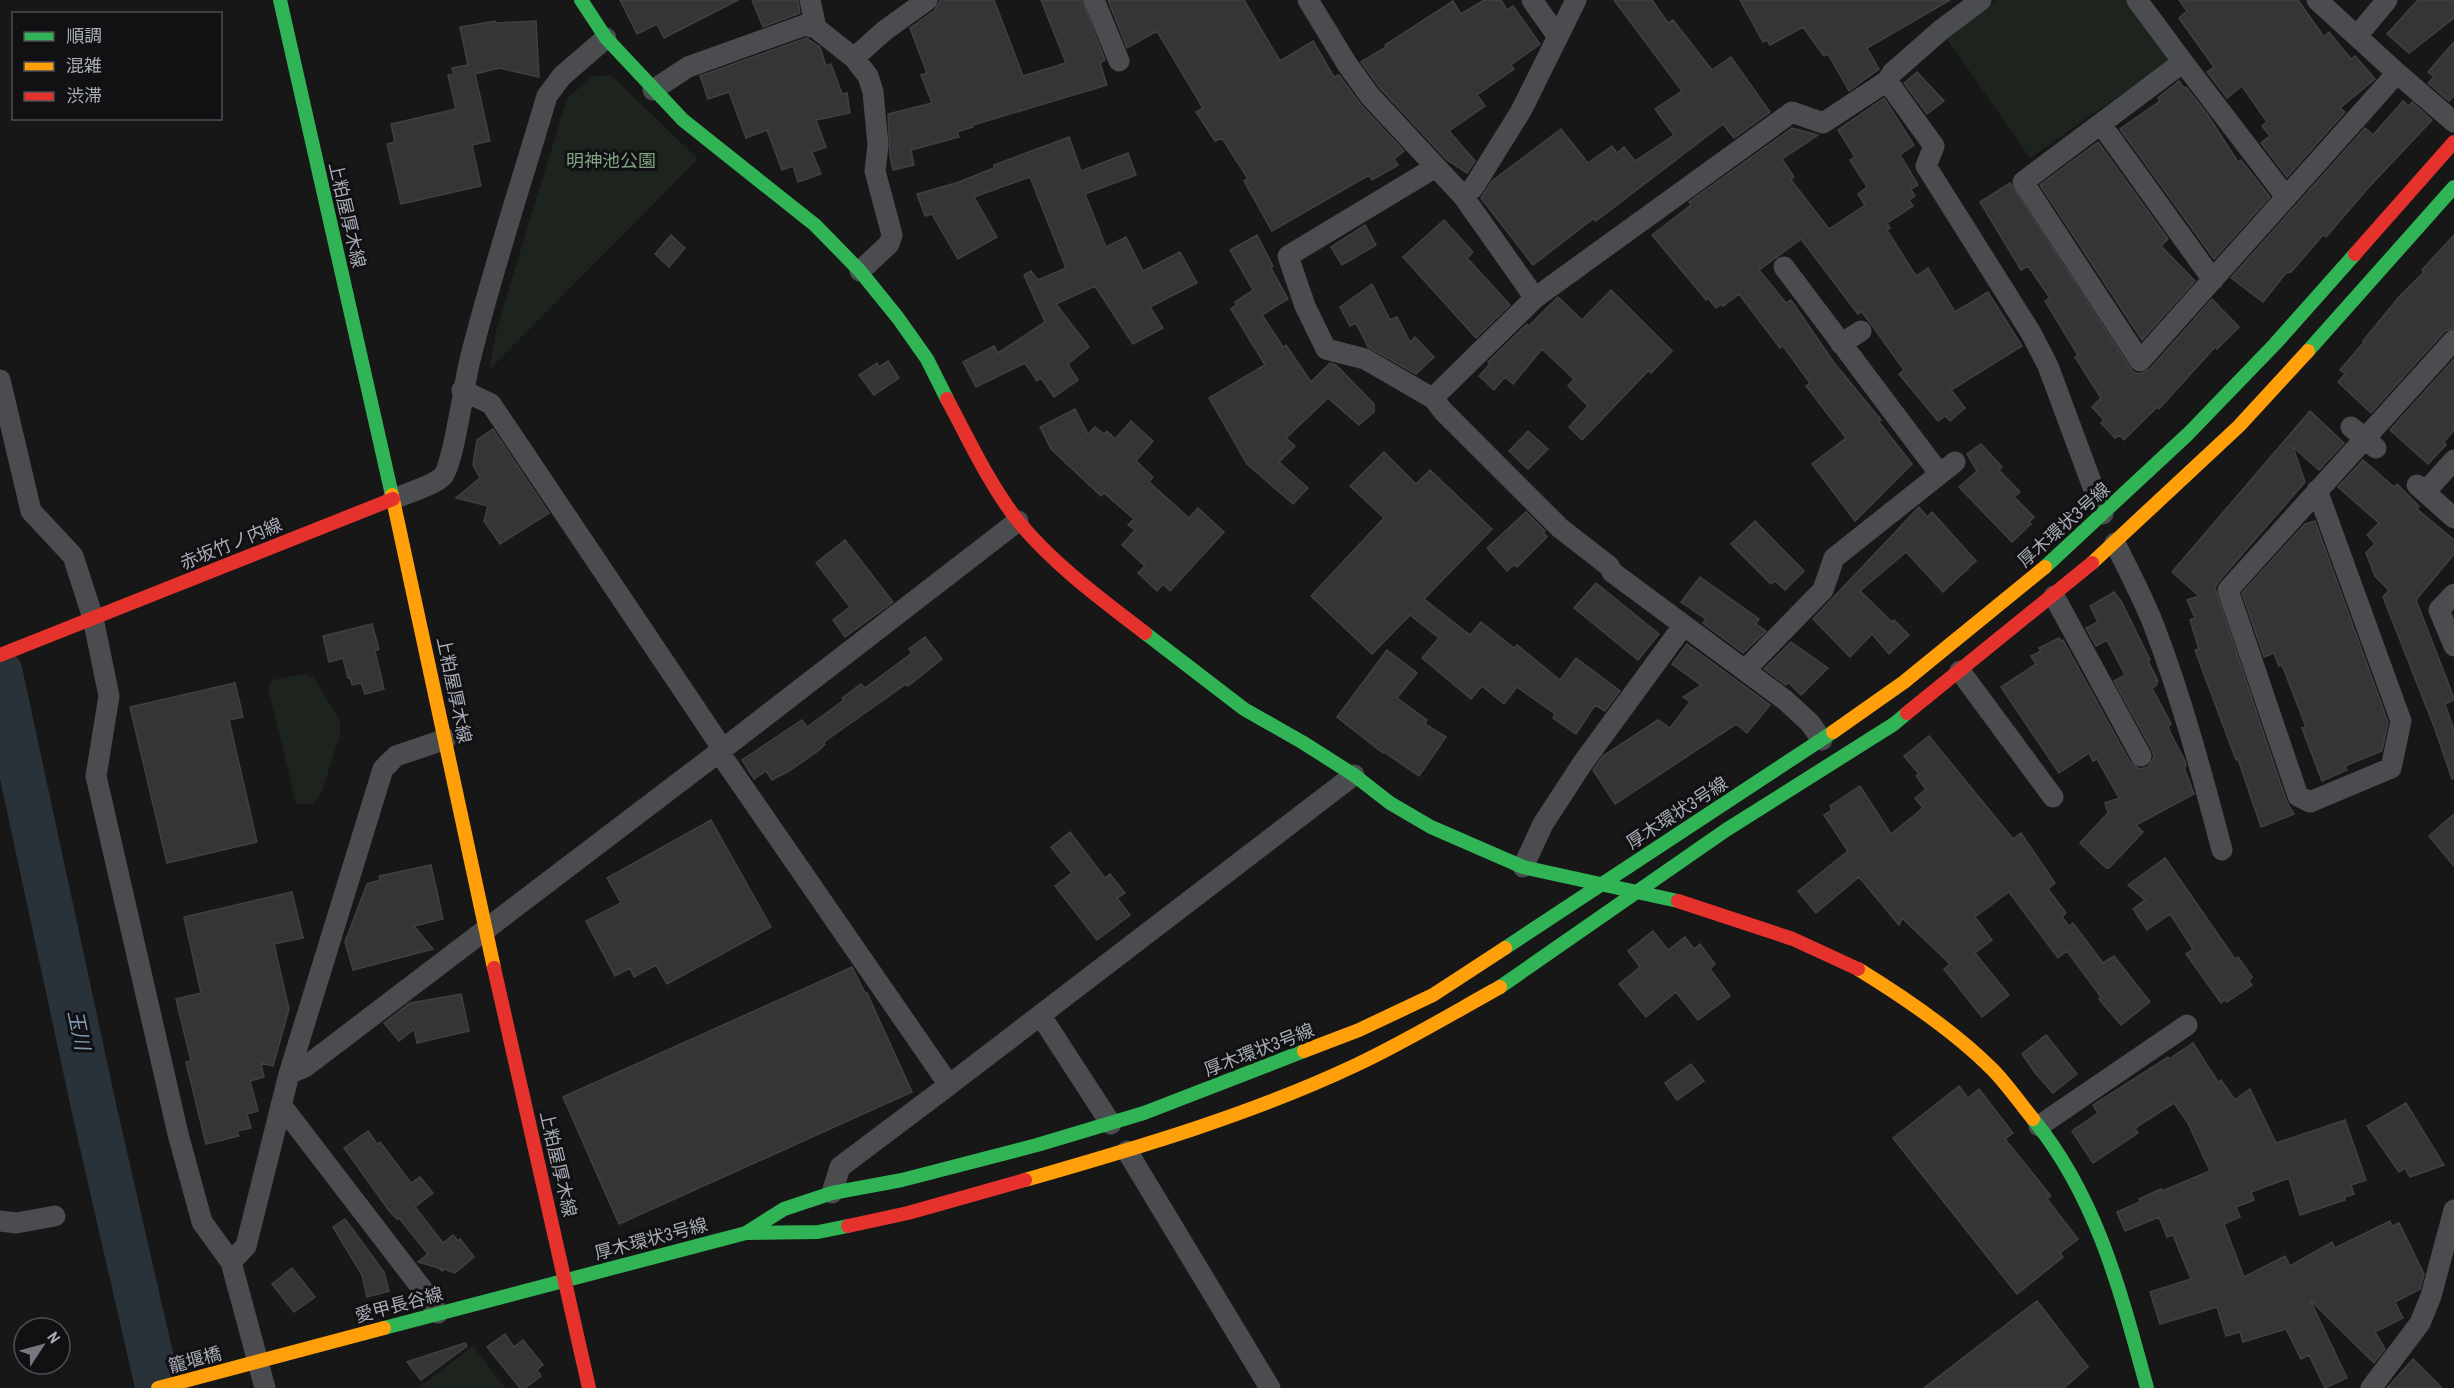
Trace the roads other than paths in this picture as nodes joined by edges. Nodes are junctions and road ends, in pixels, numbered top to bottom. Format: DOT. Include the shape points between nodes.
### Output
graph roads {
  1 [pos="280,0"];
  2 [pos="581,0"];
  3 [pos="810,0"];
  4 [pos="927,0"];
  5 [pos="1094,0"];
  6 [pos="1308,0"];
  7 [pos="1532,0"];
  8 [pos="1576,0"];
  9 [pos="1981,0"];
  10 [pos="2137,0"];
  11 [pos="2317,0"];
  12 [pos="2388,0"];
  13 [pos="816,28"];
  14 [pos="2356,36"];
  15 [pos="1558,37"];
  16 [pos="606,38"];
  17 [pos="854,58"];
  18 [pos="1119,61"];
  19 [pos="2183,62"];
  20 [pos="2397,74"];
  21 [pos="1887,81"];
  22 [pos="654,90"];
  23 [pos="2454,122"];
  24 [pos="2101,124"];
  25 [pos="2454,142"];
  26 [pos="1434,168"];
  27 [pos="2454,187"];
  28 [pos="1463,196"];
  29 [pos="2286,197"];
  30 [pos="1784,267"];
  31 [pos="860,271"];
  32 [pos="2213,280"];
  33 [pos="1535,298"];
  34 [pos="1861,331"];
  35 [pos="2454,339"];
  36 [pos="1841,344"];
  37 [pos="0,380"];
  38 [pos="462,390"];
  39 [pos="1434,399"];
  40 [pos="2454,460"];
  41 [pos="2317,490"];
  42 [pos="393,499"];
  43 [pos="2103,514"];
  44 [pos="2454,518"];
  45 [pos="1018,521"];
  46 [pos="2115,543"];
  47 [pos="2454,594"];
  48 [pos="2054,596"];
  49 [pos="87,620"];
  50 [pos="1683,626"];
  51 [pos="2454,646"];
  52 [pos="0,655"];
  53 [pos="1745,670"];
  54 [pos="1960,671"];
  55 [pos="446,739"];
  56 [pos="1822,740"];
  57 [pos="719,752"];
  58 [pos="2141,756"];
  59 [pos="1354,775"];
  60 [pos="2053,797"];
  61 [pos="2222,850"];
  62 [pos="1523,867"];
  63 [pos="1602,885"];
  64 [pos="1638,893"];
  65 [pos="485,930"];
  66 [pos="1041,1016"];
  67 [pos="2187,1025"];
  68 [pos="289,1074"];
  69 [pos="950,1085"];
  70 [pos="281,1105"];
  71 [pos="1111,1124"];
  72 [pos="2039,1126"];
  73 [pos="1127,1151"];
  74 [pos="832,1193"];
  75 [pos="2454,1210"];
  76 [pos="55,1216"];
  77 [pos="0,1221"];
  78 [pos="746,1233"];
  79 [pos="231,1262"];
  80 [pos="566,1280"];
  81 [pos="438,1313"];
  82 [pos="250,1364"];
  83 [pos="158,1388"];
  84 [pos="265,1388"];
  85 [pos="589,1388"];
  86 [pos="1270,1388"];
  87 [pos="2147,1388"];
  88 [pos="2371,1388"];
  1 -- 42 [label="street, 上粕屋厚木線"];
  2 -- 16 [label="street"];
  3 -- 13 [label="street"];
  4 -- 17 [label="street"];
  5 -- 18 [label="street"];
  6 -- 26 [label="street" via="1370,96"];
  7 -- 15 [label="street"];
  8 -- 15 [label="street"];
  9 -- 21 [label="street" via="1941,30"];
  10 -- 19 [label="street"];
  11 -- 14 [label="street"];
  12 -- 14 [label="street"];
  13 -- 17 [label="street"];
  13 -- 22 [label="street" via="805,25 688,67"];
  14 -- 20 [label="street"];
  15 -- 28 [label="street" via="1521,111 1473,188"];
  16 -- 22 [label="street"];
  16 -- 38 [label="street" via="562,76 547,96"];
  17 -- 31 [label="street" via="868,76 873,92 878,146 875,171 892,235 890,244"];
  19 -- 24 [label="street"];
  19 -- 29 [label="street"];
  20 -- 23 [label="street"];
  20 -- 29 [label="street"];
  21 -- 33 [label="street" via="1823,123 1792,112"];
  21 -- 43 [label="street" via="1934,146 1926,166 2048,366"];
  22 -- 31 [label="street" via="683,120 815,225"];
  24 -- 32 [label="street"];
  24 -- 32 [label="street" via="2023,182 2139,361"];
  25 -- 43 [label="street, 厚木環状3号線" via="2275,344 2188,435"];
  26 -- 28 [label="street"];
  26 -- 39 [label="street" via="1288,256 1305,306 1326,349 1365,359"];
  27 -- 46 [label="street, 厚木環状3号線" via="2238,426"];
  28 -- 33 [label="street"];
  29 -- 32 [label="street"];
  30 -- 36 [label="street"];
  31 -- 45 [label="street" via="927,359 989,479"];
  33 -- 39 [label="street"];
  34 -- 36 [label="street"];
  35 -- 41 [label="street"];
  36 -- 53 [label="street" via="1947,467 1834,558 1823,561 1823,590"];
  37 -- 49 [label="street" via="31,511 73,556"];
  38 -- 42 [label="street" via="451,453 443,475"];
  38 -- 57 [label="street" via="491,404 718,742"];
  39 -- 50 [label="street" via="1560,528"];
  40 -- 44 [label="street" via="2422,488"];
  41 -- 41 [label="street" via="2228,590 2298,795 2310,802 2391,768 2401,721"];
  42 -- 49 [label="street, 赤坂竹ノ内線"];
  42 -- 55 [label="street, 上粕屋厚木線"];
  43 -- 56 [label="street, 厚木環状3号線" via="2046,567 1904,682"];
  45 -- 57 [label="street"];
  45 -- 59 [label="street" via="1050,556 1098,597 1244,709"];
  46 -- 48 [label="street, 厚木環状3号線"];
  46 -- 61 [label="street" via="2154,624 2197,755"];
  47 -- 51 [label="street" via="2439,610"];
  48 -- 54 [label="street, 厚木環状3号線"];
  48 -- 58 [label="street" via="2110,721"];
  49 -- 52 [label="street, 赤坂竹ノ内線"];
  49 -- 79 [label="street" via="109,696 96,776 178,1134 202,1222"];
  50 -- 53 [label="street"];
  50 -- 62 [label="street" via="1582,764 1543,824"];
  53 -- 56 [label="street" via="1785,700"];
  54 -- 60 [label="street"];
  54 -- 64 [label="street, 厚木環状3号線" via="1894,723 1726,830"];
  55 -- 65 [label="street, 上粕屋厚木線"];
  55 -- 68 [label="street" via="396,756 383,769"];
  56 -- 63 [label="street, 厚木環状3号線"];
  57 -- 65 [label="street"];
  57 -- 69 [label="street"];
  59 -- 62 [label="street" via="1390,803 1431,827"];
  59 -- 66 [label="street"];
  62 -- 63 [label="street"];
  63 -- 64 [label="street"];
  63 -- 71 [label="street, 厚木環状3号線" via="1433,995 1294,1057"];
  64 -- 72 [label="street" via="1710,909 1793,939 1857,968 1893,990 1975,1053"];
  64 -- 73 [label="street, 厚木環状3号線" via="1502,987 1357,1065 1266,1103"];
  65 -- 68 [label="street" via="305,1067"];
  65 -- 80 [label="street, 上粕屋厚木線"];
  66 -- 69 [label="street"];
  66 -- 71 [label="street"];
  67 -- 72 [label="street"];
  68 -- 70 [label="street"];
  69 -- 74 [label="street" via="840,1167"];
  70 -- 79 [label="street" via="246,1246"];
  70 -- 81 [label="street"];
  71 -- 74 [label="street, 厚木環状3号線" via="902,1180"];
  72 -- 87 [label="street" via="2063,1160 2093,1216 2117,1279"];
  73 -- 78 [label="street, 厚木環状3号線" via="908,1213 818,1232"];
  73 -- 86 [label="street"];
  74 -- 78 [label="street, 厚木環状3号線" via="784,1209"];
  75 -- 88 [label="street" via="2420,1323"];
  76 -- 77 [label="street"];
  78 -- 80 [label="street, 厚木環状3号線"];
  79 -- 82 [label="street"];
  80 -- 81 [label="street, 愛甲長谷線"];
  80 -- 85 [label="street, 上粕屋厚木線"];
  81 -- 82 [label="street, 愛甲長谷線"];
  82 -- 83 [label="street, 籠堰橋"];
  82 -- 84 [label="street"];
}
